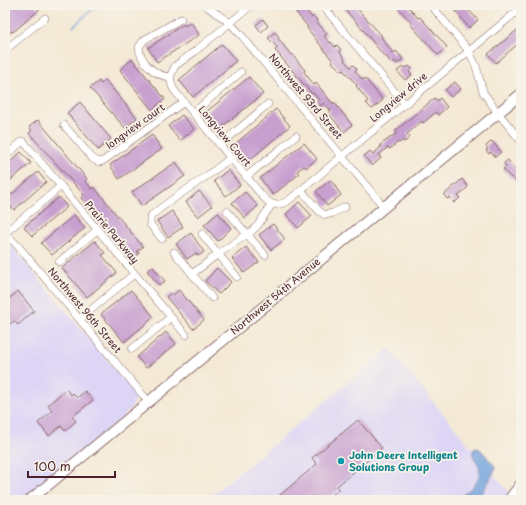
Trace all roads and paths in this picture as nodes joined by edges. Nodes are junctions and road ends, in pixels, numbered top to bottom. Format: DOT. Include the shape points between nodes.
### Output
graph roads {
  1 [pos="205,5"];
  2 [pos="252,5"];
  3 [pos="322,5"];
  4 [pos="431,5"];
  5 [pos="521,8"];
  6 [pos="45,18"];
  7 [pos="181,19"];
  8 [pos="230,23"];
  9 [pos="5,50"];
  10 [pos="468,51"];
  11 [pos="241,72"];
  12 [pos="170,77"];
  13 [pos="521,94"];
  14 [pos="184,102"];
  15 [pos="268,104"];
  16 [pos="405,104"];
  17 [pos="193,113"];
  18 [pos="498,113"];
  19 [pos="64,125"];
  20 [pos="296,136"];
  21 [pos="521,141"];
  22 [pos="220,145"];
  23 [pos="5,156"];
  24 [pos="342,156"];
  25 [pos="230,158"];
  26 [pos="246,177"];
  27 [pos="60,186"];
  28 [pos="301,190"];
  29 [pos="272,204"];
  30 [pos="345,207"];
  31 [pos="384,207"];
  32 [pos="227,211"];
  33 [pos="97,230"];
  34 [pos="5,233"];
  35 [pos="202,234"];
  36 [pos="247,234"];
  37 [pos="162,239"];
  38 [pos="174,252"];
  39 [pos="218,254"];
  40 [pos="265,255"];
  41 [pos="59,262"];
  42 [pos="134,274"];
  43 [pos="192,274"];
  44 [pos="237,277"];
  45 [pos="212,298"];
  46 [pos="170,317"];
  47 [pos="80,319"];
  48 [pos="186,335"];
  49 [pos="132,349"];
  50 [pos="148,401"];
  51 [pos="521,484"];
  52 [pos="30,500"];
  53 [pos="509,500"];
  1 -- 8 [label="street, Northwest 93rd Street"];
  2 -- 8 [label="street"];
  3 -- 16 [label="street"];
  4 -- 10 [label="street"];
  5 -- 10 [label="street, Longview drive"];
  6 -- 9 [label="street"];
  7 -- 12 [label="street" via="144,40 139,47 150,68 160,75"];
  8 -- 12 [label="street" via="175,66"];
  8 -- 24 [label="street, Northwest 93rd Street"];
  10 -- 16 [label="street, Longview drive"];
  10 -- 18 [label="street" via="476,66 483,92"];
  11 -- 17 [label="street, longview court"];
  12 -- 14 [label="street, Longview Court" via="172,86"];
  13 -- 18 [label="street, Northwest 54th Avenue"];
  14 -- 17 [label="street, Longview Court"];
  14 -- 19 [label="street, longview court" via="99,162 93,159"];
  15 -- 22 [label="street, longview court"];
  16 -- 24 [label="street, Longview drive"];
  17 -- 22 [label="street, Longview Court"];
  18 -- 21 [label="street"];
  18 -- 31 [label="street, Northwest 54th Avenue"];
  20 -- 26 [label="street, longview court"];
  22 -- 25 [label="street, Longview Court"];
  23 -- 27 [label="street, Prairie Parkway" via="23,141"];
  24 -- 28 [label="street, Longview drive"];
  24 -- 31 [label="street, Northwest 93rd Street"];
  25 -- 26 [label="street, Longview Court"];
  25 -- 37 [label="street, longview court" via="152,215 150,224"];
  26 -- 29 [label="street, Longview Court" via="267,202"];
  27 -- 33 [label="street, Prairie Parkway"];
  27 -- 34 [label="street"];
  28 -- 29 [label="street, Longview drive" via="281,205"];
  28 -- 30 [label="street" via="318,211 325,215"];
  29 -- 36 [label="street" via="258,225"];
  31 -- 50 [label="street, Northwest 54th Avenue"];
  32 -- 36 [label="street"];
  33 -- 41 [label="street"];
  33 -- 42 [label="street, Prairie Parkway"];
  34 -- 47 [label="street, Northwest 96th Street"];
  35 -- 39 [label="street"];
  36 -- 39 [label="street"];
  36 -- 40 [label="street"];
  38 -- 43 [label="street"];
  39 -- 43 [label="street"];
  39 -- 44 [label="street"];
  42 -- 46 [label="street, Prairie Parkway"];
  42 -- 47 [label="street"];
  43 -- 45 [label="street"];
  46 -- 48 [label="street, Prairie Parkway"];
  46 -- 49 [label="street"];
  47 -- 50 [label="street, Northwest 96th Street"];
  50 -- 52 [label="street, Northwest 54th Avenue"];
  51 -- 53 [label="street"];
}
